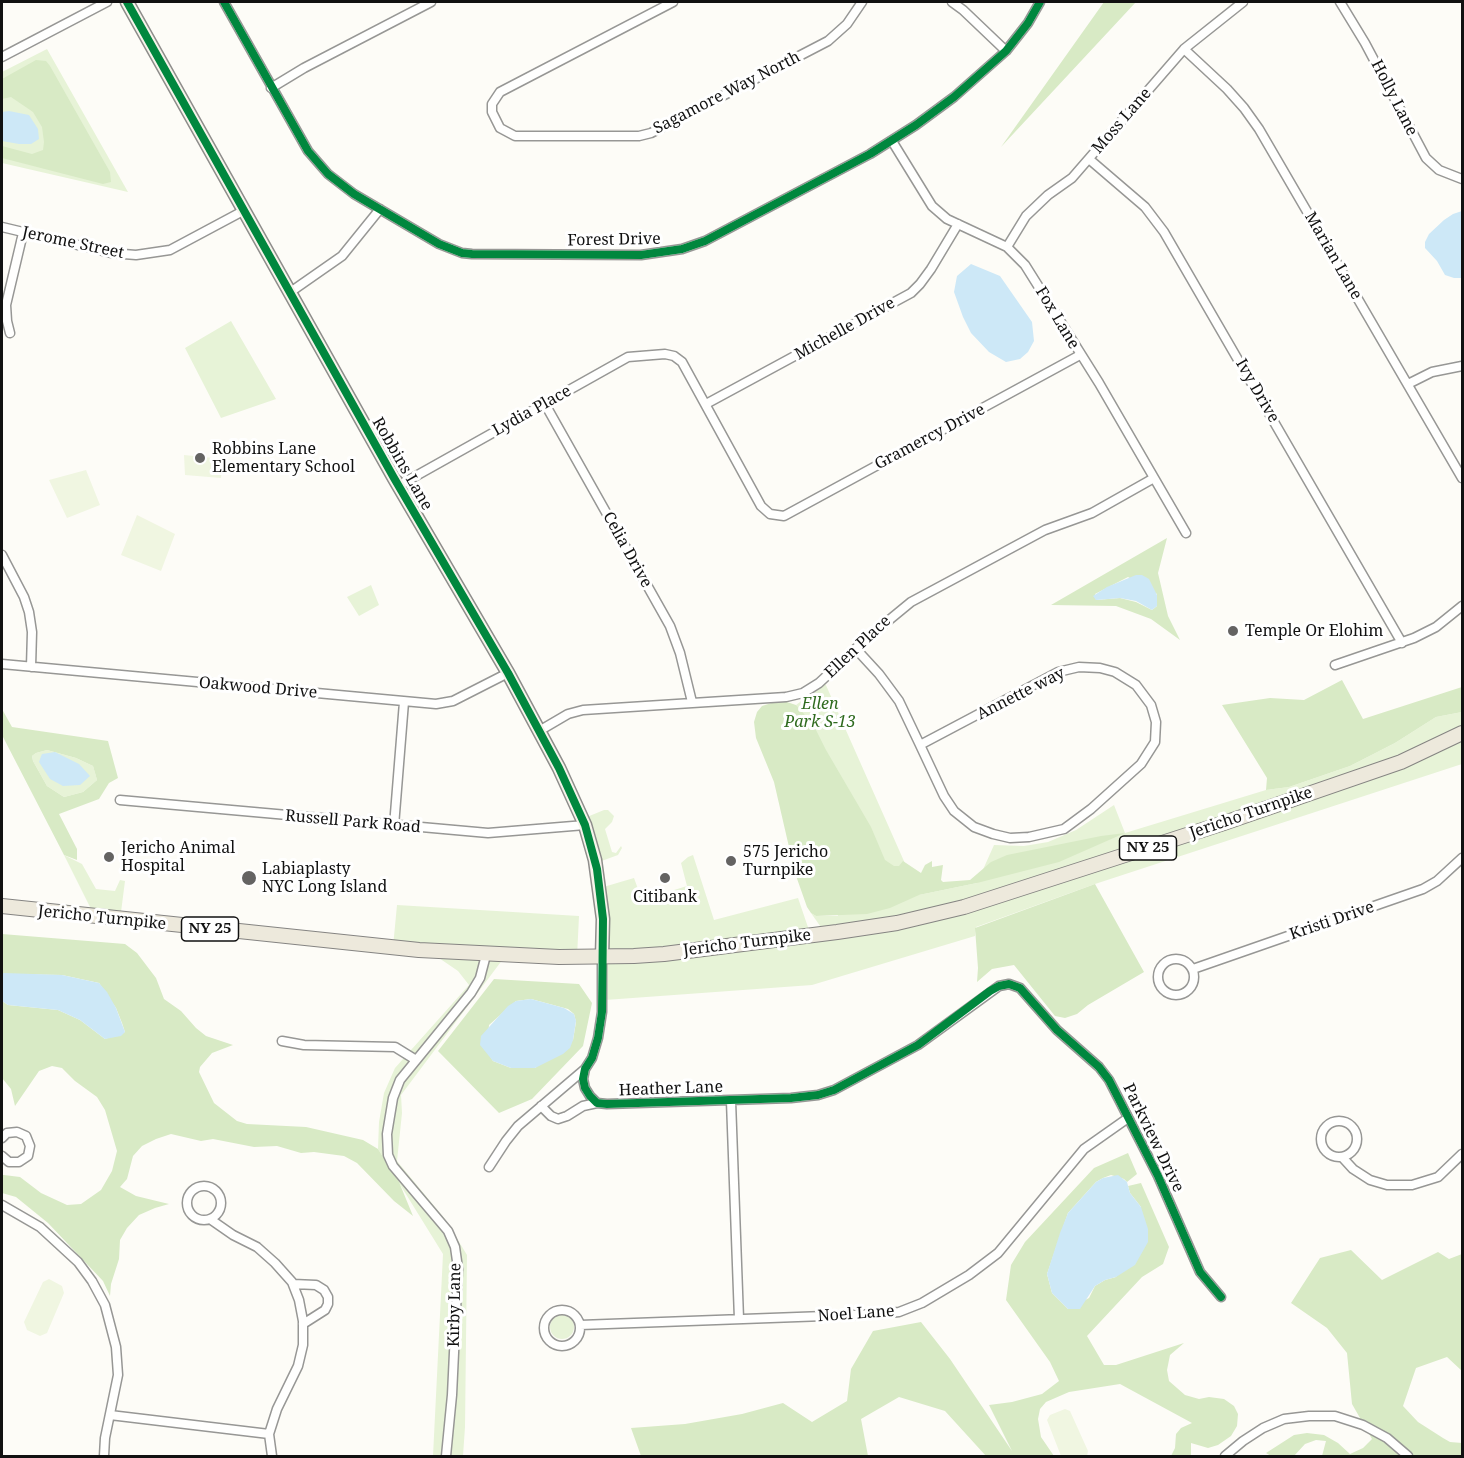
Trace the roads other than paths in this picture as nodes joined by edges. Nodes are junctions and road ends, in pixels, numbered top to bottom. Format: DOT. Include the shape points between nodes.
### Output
graph roads {
  1 [pos="107,2"];
  2 [pos="127,2"];
  3 [pos="224,2"];
  4 [pos="430,2"];
  5 [pos="673,2"];
  6 [pos="862,2"];
  7 [pos="952,2"];
  8 [pos="1040,2"];
  9 [pos="1243,2"];
  10 [pos="1340,2"];
  11 [pos="1184,49"];
  12 [pos="1006,51"];
  13 [pos="2,57"];
  14 [pos="271,88"];
  15 [pos="892,141"];
  16 [pos="1089,159"];
  17 [pos="1462,179"];
  18 [pos="380,209"];
  19 [pos="243,211"];
  20 [pos="958,224"];
  21 [pos="2,227"];
  22 [pos="23,233"];
  23 [pos="1008,247"];
  24 [pos="289,292"];
  25 [pos="10,333"];
  26 [pos="1080,355"];
  27 [pos="1462,366"];
  28 [pos="1408,384"];
  29 [pos="545,404"];
  30 [pos="706,404"];
  31 [pos="1154,478"];
  32 [pos="1462,478"];
  33 [pos="398,486"];
  34 [pos="1186,532"];
  35 [pos="2,555"];
  36 [pos="1462,606"];
  37 [pos="1402,643"];
  38 [pos="856,649"];
  39 [pos="2,664"];
  40 [pos="1335,665"];
  41 [pos="32,667"];
  42 [pos="508,673"];
  43 [pos="404,702"];
  44 [pos="692,702"];
  45 [pos="540,731"];
  46 [pos="1462,733"];
  47 [pos="920,744"];
  48 [pos="120,800"];
  49 [pos="585,825"];
  50 [pos="394,826"];
  51 [pos="1462,858"];
  52 [pos="2,906"];
  53 [pos="486,954"];
  54 [pos="602,957"];
  55 [pos="1193,969"];
  56 [pos="282,1041"];
  57 [pos="416,1060"];
  58 [pos="585,1069"];
  59 [pos="791,1098"];
  60 [pos="731,1101"];
  61 [pos="597,1102"];
  62 [pos="541,1106"];
  63 [pos="1128,1118"];
  64 [pos="2,1138"];
  65 [pos="1462,1154"];
  66 [pos="1342,1157"];
  67 [pos="2,1159"];
  68 [pos="489,1167"];
  69 [pos="2,1205"];
  70 [pos="210,1219"];
  71 [pos="293,1284"];
  72 [pos="1221,1297"];
  73 [pos="739,1319"];
  74 [pos="303,1324"];
  75 [pos="580,1325"];
  76 [pos="111,1414"];
  77 [pos="270,1434"];
  78 [pos="104,1456"];
  79 [pos="272,1456"];
  80 [pos="446,1456"];
  81 [pos="1225,1456"];
  82 [pos="1408,1456"];
  1 -- 13 [label="street"];
  2 -- 19 [label="street, Robbins Lane"];
  3 -- 14 [label="street, Forest Drive"];
  4 -- 14 [label="street"];
  5 -- 6 [label="street, Sagamore Way North" via="500,92 492,104 500,128 515,136 651,133 828,41 847,24"];
  7 -- 12 [label="street"];
  8 -- 12 [label="street, Forest Drive"];
  9 -- 11 [label="street, Moss Lane"];
  10 -- 17 [label="street, Holly Lane" via="1426,158 1439,170"];
  11 -- 16 [label="street, Moss Lane"];
  11 -- 28 [label="street, Marian Lane" via="1227,89 1259,129"];
  12 -- 15 [label="street, Forest Drive" via="954,97"];
  14 -- 18 [label="street, Forest Drive" via="308,151 328,174"];
  15 -- 18 [label="street, Forest Drive" via="705,241 660,254 472,254 439,244"];
  15 -- 20 [label="street, Fox Lane" via="932,206"];
  16 -- 23 [label="street, Moss Lane" via="1026,216"];
  16 -- 37 [label="street, Ivy Drive" via="1145,207 1164,232"];
  18 -- 24 [label="street" via="342,256"];
  19 -- 22 [label="street, Jerome Street" via="185,244 151,254 111,253"];
  19 -- 24 [label="street, Robbins Lane"];
  20 -- 23 [label="street, Fox Lane"];
  20 -- 30 [label="street, Michelle Drive" via="931,269 910,292"];
  21 -- 22 [label="street, Jerome Street"];
  22 -- 25 [label="street" via="6,305"];
  23 -- 26 [label="street, Fox Lane" via="1025,265"];
  24 -- 33 [label="street, Robbins Lane"];
  26 -- 30 [label="street, Gramercy Drive" via="793,512 779,516 761,506"];
  26 -- 31 [label="street, Fox Lane"];
  27 -- 28 [label="street" via="1432,372"];
  28 -- 32 [label="street, Marian Lane"];
  29 -- 30 [label="street, Lydia Place" via="628,357 665,354 681,362"];
  29 -- 33 [label="street, Lydia Place"];
  29 -- 44 [label="street, Celia Drive" via="670,626"];
  31 -- 34 [label="street, Fox Lane"];
  31 -- 38 [label="street, Ellen Place" via="1092,513 1045,530 911,602"];
  33 -- 42 [label="street, Robbins Lane"];
  35 -- 41 [label="street" via="29,612"];
  36 -- 37 [label="street" via="1436,627"];
  37 -- 40 [label="street"];
  38 -- 44 [label="street, Ellen Place" via="803,693"];
  38 -- 47 [label="street, Annette way" via="899,701"];
  39 -- 41 [label="street, Oakwood Drive"];
  41 -- 43 [label="street, Oakwood Drive"];
  42 -- 43 [label="street, Oakwood Drive" via="453,701"];
  42 -- 45 [label="street, Robbins Lane"];
  43 -- 50 [label="street"];
  44 -- 45 [label="street, Ellen Place" via="583,710"];
  45 -- 49 [label="street, Robbins Lane"];
  46 -- 54 [label="main road, Jericho Turnpike / NY 25" via="1401,762 964,908 837,932 664,954"];
  47 -- 47 [label="street, Annette way" via="954,811 974,827 993,834 1029,837 1064,829 1133,772 1155,742 1156,722 1151,705 1136,685 1115,672 1079,667 1058,672"];
  48 -- 50 [label="street, Russell Park Road"];
  49 -- 50 [label="street, Russell Park Road" via="488,833"];
  49 -- 54 [label="street, Robbins Lane" via="597,868 603,919"];
  51 -- 55 [label="street, Kristi Drive" via="1423,888"];
  52 -- 53 [label="main road, Jericho Turnpike / NY 25" via="288,938"];
  53 -- 54 [label="main road, Jericho Turnpike / NY 25"];
  53 -- 57 [label="street, Kirby Lane" via="480,978 471,993"];
  54 -- 58 [label="street" via="602,1012 598,1038"];
  55 -- 55 [label="street" via="1185,960 1168,960 1158,973 1160,984 1167,992 1182,994 1194,981"];
  56 -- 57 [label="street" via="395,1047"];
  57 -- 80 [label="street, Kirby Lane" via="400,1080 393,1098 388,1155 448,1230 455,1247 458,1268"];
  58 -- 61 [label="street, Heather Lane" via="585,1088"];
  58 -- 62 [label="street"];
  59 -- 60 [label="street, Heather Lane"];
  59 -- 63 [label="street, Parkview Drive" via="834,1090 918,1045 990,991 1009,984 1020,988 1057,1030 1099,1067 1118,1094"];
  60 -- 61 [label="street, Heather Lane"];
  60 -- 73 [label="street"];
  61 -- 62 [label="street, Heather Lane" via="558,1119"];
  62 -- 68 [label="street" via="518,1126"];
  63 -- 72 [label="street, Parkview Drive" via="1200,1272"];
  63 -- 73 [label="street, Noel Lane" via="1084,1149 998,1253 922,1303 899,1312 879,1314"];
  64 -- 67 [label="street" via="17,1132 26,1136 30,1146 28,1156 19,1162"];
  65 -- 66 [label="street" via="1438,1177 1412,1185 1370,1180"];
  66 -- 66 [label="street" via="1352,1152 1356,1137 1351,1126 1341,1121 1325,1127 1321,1143 1331,1155"];
  69 -- 76 [label="street" via="40,1227 78,1262 105,1305 116,1347 118,1375"];
  70 -- 70 [label="street" via="220,1207 219,1197 207,1186 196,1188 188,1196 187,1207 193,1217"];
  70 -- 71 [label="street" via="257,1247"];
  71 -- 74 [label="street"];
  71 -- 74 [label="street" via="316,1285 328,1297 324,1310"];
  73 -- 75 [label="street, Noel Lane"];
  74 -- 77 [label="street" via="298,1366 277,1409"];
  75 -- 75 [label="street" via="574,1314 562,1309 546,1318 545,1336 554,1344 565,1346 575,1341"];
  76 -- 77 [label="street"];
  76 -- 78 [label="street"];
  77 -- 79 [label="street"];
  81 -- 82 [label="street" via="1263,1428 1284,1419 1335,1416 1387,1438"];
}
